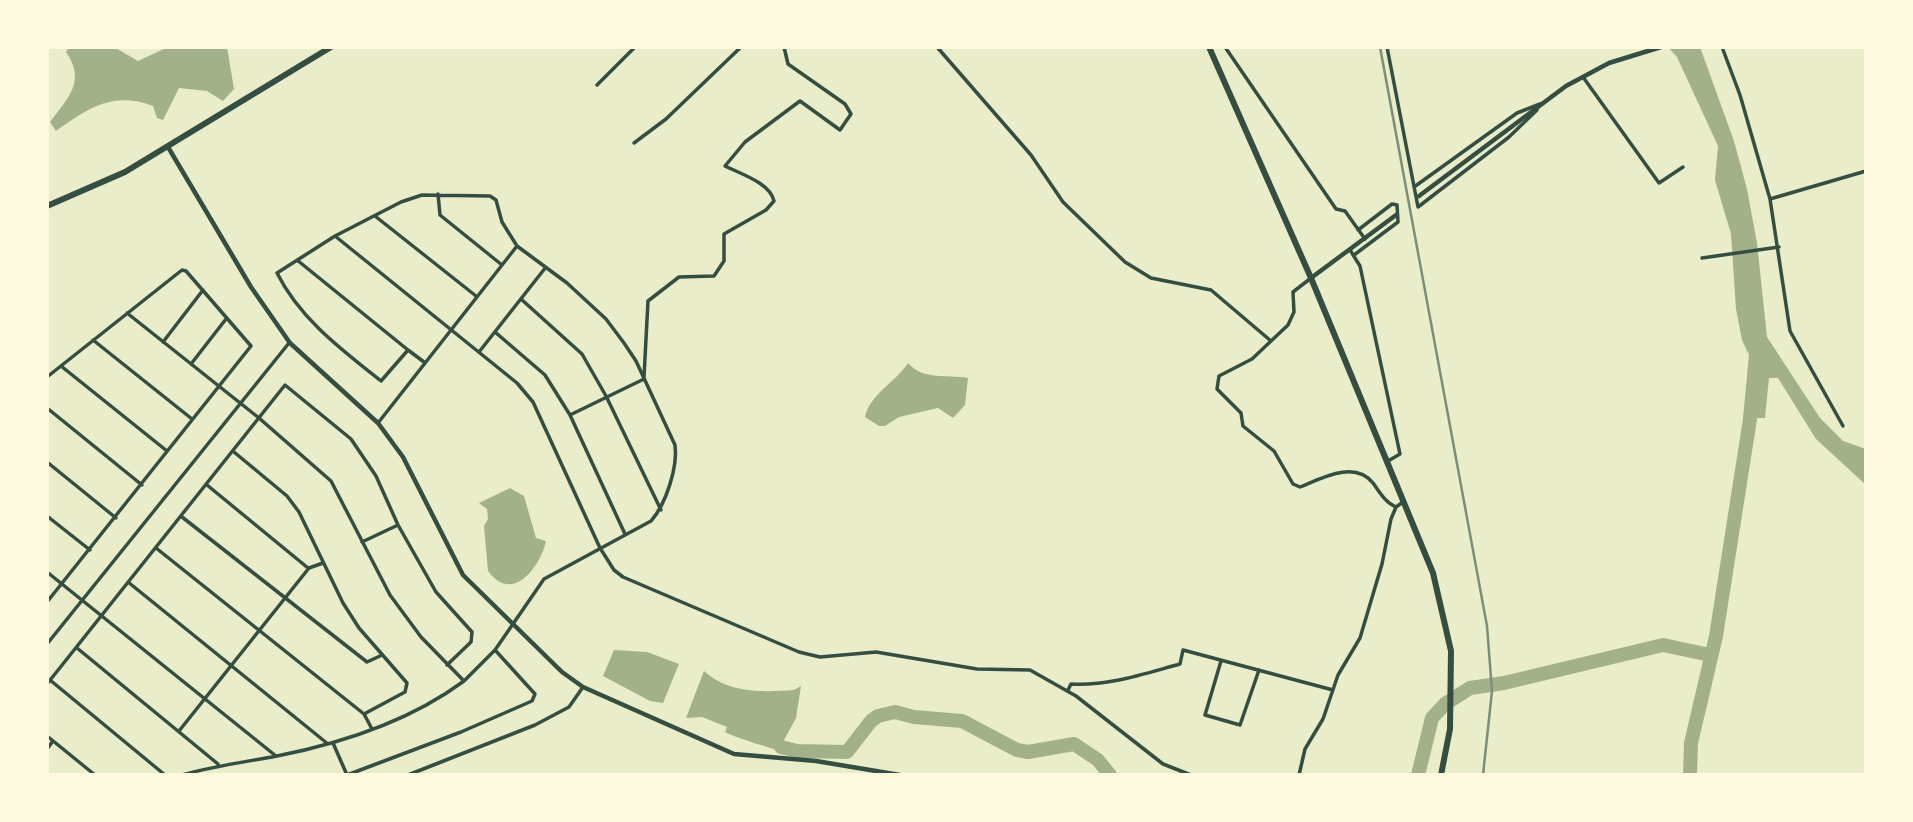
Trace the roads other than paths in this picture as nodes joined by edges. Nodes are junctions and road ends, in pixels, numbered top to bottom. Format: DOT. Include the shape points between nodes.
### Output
graph roads {
  1 [pos="331,47"];
  2 [pos="635,47"];
  3 [pos="741,47"];
  4 [pos="784,47"];
  5 [pos="937,47"];
  6 [pos="1209,47"];
  7 [pos="1226,47"];
  8 [pos="1387,47"];
  9 [pos="1661,47"];
  10 [pos="1722,47"];
  11 [pos="1582,76"];
  12 [pos="597,85"];
  13 [pos="1542,103"];
  14 [pos="635,143"];
  15 [pos="168,147"];
  16 [pos="1683,167"];
  17 [pos="1866,172"];
  18 [pos="1414,187"];
  19 [pos="438,194"];
  20 [pos="1419,196"];
  21 [pos="1770,199"];
  22 [pos="47,206"];
  23 [pos="1396,215"];
  24 [pos="375,216"];
  25 [pos="1358,230"];
  26 [pos="335,236"];
  27 [pos="1365,239"];
  28 [pos="517,246"];
  29 [pos="1779,247"];
  30 [pos="1352,252"];
  31 [pos="1702,258"];
  32 [pos="298,260"];
  33 [pos="502,265"];
  34 [pos="546,267"];
  35 [pos="1311,278"];
  36 [pos="203,290"];
  37 [pos="476,296"];
  38 [pos="521,299"];
  39 [pos="127,313"];
  40 [pos="227,319"];
  41 [pos="451,329"];
  42 [pos="495,332"];
  43 [pos="93,340"];
  44 [pos="1271,341"];
  45 [pos="163,342"];
  46 [pos="290,343"];
  47 [pos="408,350"];
  48 [pos="479,352"];
  49 [pos="424,362"];
  50 [pos="191,364"];
  51 [pos="61,366"];
  52 [pos="47,377"];
  53 [pos="644,379"];
  54 [pos="218,386"];
  55 [pos="606,396"];
  56 [pos="239,403"];
  57 [pos="47,408"];
  58 [pos="570,415"];
  59 [pos="259,418"];
  60 [pos="192,419"];
  61 [pos="378,423"];
  62 [pos="1843,426"];
  63 [pos="167,451"];
  64 [pos="234,452"];
  65 [pos="47,462"];
  66 [pos="1386,463"];
  67 [pos="142,485"];
  68 [pos="207,485"];
  69 [pos="1403,502"];
  70 [pos="1396,508"];
  71 [pos="661,510"];
  72 [pos="47,516"];
  73 [pos="116,517"];
  74 [pos="182,517"];
  75 [pos="398,525"];
  76 [pos="625,534"];
  77 [pos="362,542"];
  78 [pos="156,548"];
  79 [pos="600,548"];
  80 [pos="90,550"];
  81 [pos="323,563"];
  82 [pos="309,568"];
  83 [pos="47,572"];
  84 [pos="128,582"];
  85 [pos="62,583"];
  86 [pos="82,598"];
  87 [pos="285,598"];
  88 [pos="47,601"];
  89 [pos="102,615"];
  90 [pos="513,622"];
  91 [pos="259,630"];
  92 [pos="47,644"];
  93 [pos="77,648"];
  94 [pos="495,650"];
  95 [pos="380,656"];
  96 [pos="1221,661"];
  97 [pos="231,665"];
  98 [pos="447,665"];
  99 [pos="1259,670"];
  100 [pos="464,681"];
  101 [pos="49,682"];
  102 [pos="583,687"];
  103 [pos="1068,690"];
  104 [pos="1333,690"];
  105 [pos="205,698"];
  106 [pos="364,713"];
  107 [pos="372,729"];
  108 [pos="179,731"];
  109 [pos="47,736"];
  110 [pos="53,741"];
  111 [pos="331,743"];
  112 [pos="47,749"];
  113 [pos="276,756"];
  114 [pos="218,764"];
  115 [pos="95,775"];
  116 [pos="165,775"];
  117 [pos="183,775"];
  118 [pos="347,775"];
  119 [pos="408,775"];
  120 [pos="900,775"];
  121 [pos="1191,775"];
  122 [pos="1299,775"];
  123 [pos="1441,775"];
  1 -- 15 [label="main road"];
  2 -- 12 [label="street"];
  3 -- 14 [label="street"];
  4 -- 53 [label="street" via="788,64 845,104 851,114 840,130 800,101 745,142 725,166 760,184 774,201 724,234 724,261 714,276 679,277 648,301"];
  5 -- 44 [label="street" via="1031,155 1063,202 1125,262 1151,278 1211,290"];
  6 -- 35 [label="main road"];
  7 -- 25 [label="street" via="1336,209 1345,211"];
  8 -- 18 [label="street"];
  9 -- 11 [label="street"];
  10 -- 21 [label="street"];
  11 -- 13 [label="street"];
  11 -- 16 [label="street" via="1659,183"];
  13 -- 18 [label="street" via="1517,114"];
  13 -- 18 [label="street" via="1510,137 1418,207"];
  13 -- 20 [label="street"];
  15 -- 22 [label="main road" via="125,172"];
  15 -- 46 [label="street" via="250,287"];
  17 -- 21 [label="street"];
  19 -- 24 [label="street" via="401,202"];
  19 -- 28 [label="street" via="494,198"];
  19 -- 33 [label="street" via="439,215"];
  21 -- 29 [label="street"];
  23 -- 27 [label="street"];
  24 -- 26 [label="street"];
  24 -- 37 [label="street"];
  25 -- 27 [label="street"];
  25 -- 30 [label="street" via="1392,204 1397,205 1398,222"];
  26 -- 32 [label="street"];
  26 -- 41 [label="street"];
  27 -- 30 [label="street"];
  28 -- 33 [label="street"];
  28 -- 34 [label="street"];
  29 -- 31 [label="street"];
  29 -- 62 [label="street" via="1790,331"];
  30 -- 35 [label="street"];
  30 -- 66 [label="street" via="1360,266 1400,454"];
  32 -- 47 [label="street"];
  32 -- 47 [label="street" via="277,273 287,293 327,337 381,381"];
  33 -- 37 [label="street"];
  34 -- 38 [label="street"];
  34 -- 53 [label="street" via="606,319"];
  35 -- 44 [label="street" via="1293,292 1292,319"];
  35 -- 66 [label="main road"];
  36 -- 39 [label="street" via="182,270"];
  36 -- 40 [label="street"];
  36 -- 45 [label="street"];
  37 -- 41 [label="street"];
  38 -- 42 [label="street"];
  38 -- 55 [label="street" via="582,354"];
  39 -- 43 [label="street"];
  39 -- 45 [label="street"];
  40 -- 50 [label="street"];
  40 -- 54 [label="street" via="251,346"];
  41 -- 48 [label="street"];
  41 -- 49 [label="street"];
  42 -- 48 [label="street"];
  42 -- 58 [label="street" via="545,375"];
  43 -- 51 [label="street"];
  43 -- 60 [label="street"];
  44 -- 70 [label="street" via="1252,359 1219,376 1217,389 1241,413 1243,426 1274,451 1293,484 1300,487 1326,476 1358,472 1367,475"];
  45 -- 50 [label="street"];
  46 -- 56 [label="street"];
  46 -- 61 [label="street"];
  47 -- 49 [label="street"];
  48 -- 79 [label="street" via="533,402"];
  49 -- 61 [label="street"];
  50 -- 54 [label="street"];
  51 -- 52 [label="street"];
  51 -- 63 [label="street"];
  53 -- 55 [label="street"];
  53 -- 71 [label="street" via="677,455"];
  54 -- 56 [label="street"];
  54 -- 60 [label="street"];
  55 -- 58 [label="street"];
  55 -- 71 [label="street"];
  56 -- 59 [label="street"];
  56 -- 86 [label="street"];
  57 -- 67 [label="street"];
  58 -- 76 [label="street"];
  59 -- 64 [label="street"];
  59 -- 75 [label="street" via="285,385 351,439 376,476"];
  59 -- 77 [label="street" via="331,481"];
  60 -- 63 [label="street"];
  61 -- 90 [label="street" via="403,457 453,560"];
  63 -- 67 [label="street"];
  64 -- 68 [label="street"];
  64 -- 81 [label="street" via="287,496"];
  65 -- 73 [label="street"];
  66 -- 69 [label="main road"];
  67 -- 73 [label="street"];
  68 -- 74 [label="street"];
  68 -- 82 [label="street"];
  69 -- 70 [label="street"];
  69 -- 123 [label="main road" via="1440,596 1451,651 1452,703"];
  70 -- 104 [label="street" via="1360,638"];
  71 -- 76 [label="street" via="651,521"];
  72 -- 80 [label="street"];
  73 -- 80 [label="street"];
  74 -- 78 [label="street"];
  74 -- 87 [label="street"];
  75 -- 77 [label="street"];
  75 -- 98 [label="street" via="436,592 472,632 471,642"];
  76 -- 79 [label="street"];
  77 -- 98 [label="street" via="390,594"];
  78 -- 84 [label="street"];
  78 -- 91 [label="street"];
  79 -- 90 [label="street" via="544,579"];
  79 -- 103 [label="street" via="623,577 799,652 820,657 876,652 977,669 1030,670"];
  80 -- 85 [label="street"];
  81 -- 82 [label="street"];
  81 -- 95 [label="street" via="343,603"];
  82 -- 87 [label="street"];
  83 -- 85 [label="street"];
  84 -- 89 [label="street"];
  84 -- 97 [label="street"];
  85 -- 86 [label="street"];
  85 -- 88 [label="street"];
  86 -- 89 [label="street"];
  86 -- 92 [label="street"];
  87 -- 91 [label="street"];
  87 -- 95 [label="street" via="367,662"];
  89 -- 93 [label="street"];
  89 -- 105 [label="street"];
  90 -- 94 [label="street"];
  90 -- 102 [label="street"];
  91 -- 97 [label="street"];
  91 -- 106 [label="street"];
  93 -- 101 [label="street"];
  93 -- 108 [label="street"];
  94 -- 100 [label="street"];
  94 -- 118 [label="street" via="535,694 532,701"];
  95 -- 106 [label="street" via="407,683 405,692"];
  96 -- 99 [label="street"];
  96 -- 99 [label="street" via="1205,715 1240,725"];
  96 -- 103 [label="street" via="1183,650 1180,664 1123,680 1071,684"];
  97 -- 105 [label="street"];
  97 -- 111 [label="street"];
  98 -- 100 [label="street"];
  99 -- 104 [label="street"];
  100 -- 107 [label="street" via="417,711"];
  101 -- 116 [label="street"];
  102 -- 119 [label="street" via="569,707 535,725"];
  102 -- 120 [label="street" via="734,754"];
  103 -- 121 [label="street" via="1163,764"];
  104 -- 122 [label="street" via="1305,749"];
  105 -- 108 [label="street"];
  105 -- 113 [label="street"];
  106 -- 107 [label="street"];
  107 -- 111 [label="street"];
  108 -- 114 [label="street"];
  109 -- 110 [label="street"];
  110 -- 112 [label="street"];
  110 -- 115 [label="street"];
  111 -- 113 [label="street"];
  111 -- 118 [label="street"];
  113 -- 114 [label="street"];
  114 -- 117 [label="street"];
}
